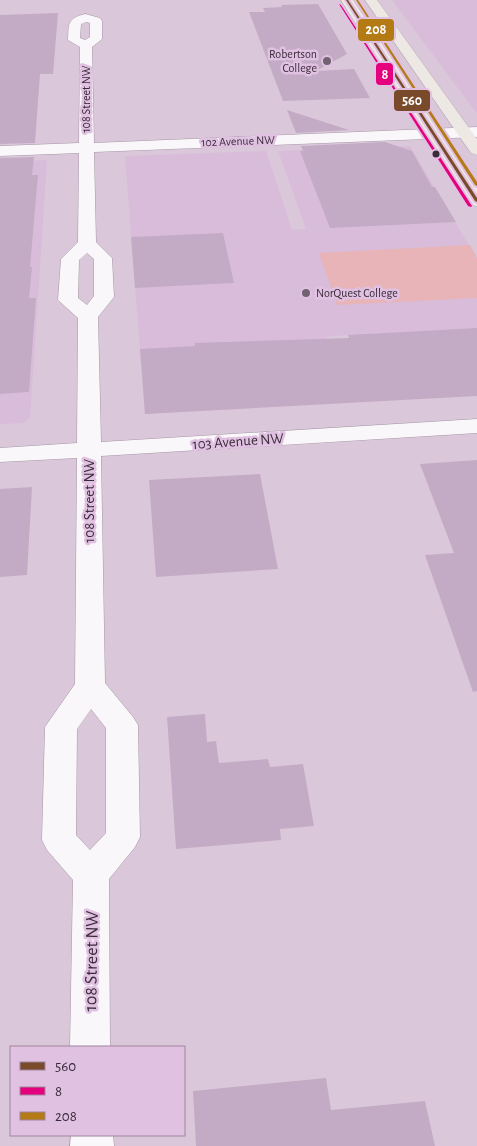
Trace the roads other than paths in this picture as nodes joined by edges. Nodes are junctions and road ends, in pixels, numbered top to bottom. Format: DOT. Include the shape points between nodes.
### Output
graph roads {
  1 [pos="347,0"];
  2 [pos="371,0"];
  3 [pos="84,4"];
  4 [pos="434,133"];
  5 [pos="471,133"];
  6 [pos="86,147"];
  7 [pos="477,150"];
  8 [pos="0,151"];
  9 [pos="477,201"];
  10 [pos="87,243"];
  11 [pos="88,316"];
  12 [pos="477,426"];
  13 [pos="88,450"];
  14 [pos="0,455"];
  15 [pos="90,686"];
  16 [pos="91,875"];
  17 [pos="90,1046"];
  1 -- 4 [label="main road"];
  2 -- 5 [label="main road"];
  3 -- 6 [label="street, 108 Street NW" via="85,18 76,22 74,40 86,45"];
  4 -- 5 [label="street, 102 Avenue NW"];
  4 -- 6 [label="street, 102 Avenue NW"];
  4 -- 9 [label="main road"];
  5 -- 7 [label="main road"];
  6 -- 8 [label="street, 102 Avenue NW"];
  6 -- 10 [label="street, 108 Street NW"];
  10 -- 11 [label="street" via="103,258 104,297"];
  10 -- 11 [label="street" via="70,259 68,300"];
  11 -- 13 [label="street, 108 Street NW"];
  12 -- 13 [label="street, 103 Avenue NW"];
  13 -- 14 [label="street, 103 Avenue NW"];
  13 -- 15 [label="street, 108 Street NW"];
  15 -- 16 [label="street" via="61,727 59,840"];
  15 -- 16 [label="street" via="122,725 123,836"];
  16 -- 17 [label="street, 108 Street NW"];
}
